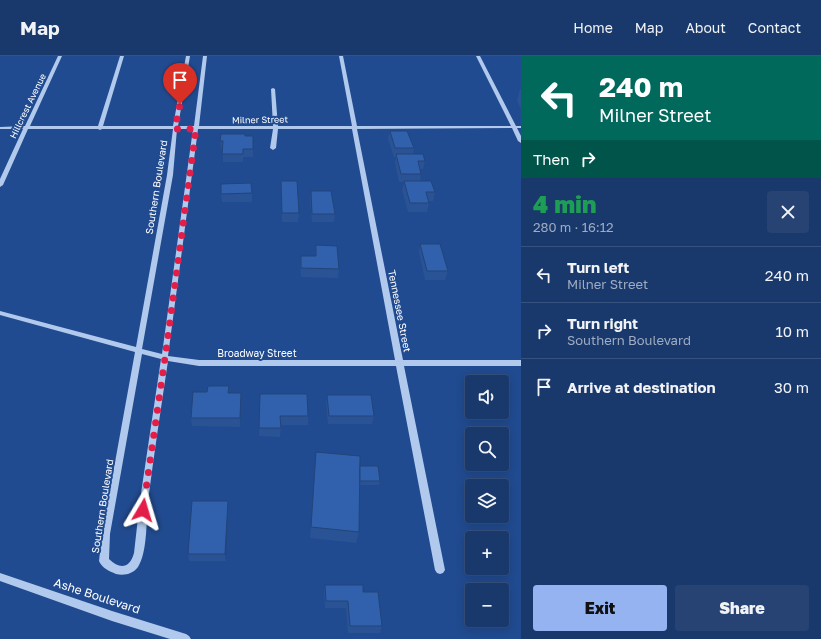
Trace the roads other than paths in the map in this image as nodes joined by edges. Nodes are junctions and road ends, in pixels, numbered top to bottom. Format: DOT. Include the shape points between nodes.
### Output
graph roads {
  1 [pos="60,56"];
  2 [pos="122,56"];
  3 [pos="188,56"];
  4 [pos="205,56"];
  5 [pos="341,56"];
  6 [pos="478,56"];
  7 [pos="273,89"];
  8 [pos="355,127"];
  9 [pos="514,127"];
  10 [pos="521,127"];
  11 [pos="0,128"];
  12 [pos="26,128"];
  13 [pos="100,128"];
  14 [pos="276,128"];
  15 [pos="175,129"];
  16 [pos="196,129"];
  17 [pos="521,141"];
  18 [pos="273,148"];
  19 [pos="0,185"];
  20 [pos="0,313"];
  21 [pos="139,351"];
  22 [pos="165,358"];
  23 [pos="521,363"];
  24 [pos="400,364"];
  25 [pos="440,570"];
  26 [pos="0,577"];
  27 [pos="186,639"];
  1 -- 12 [label="street, Hillcrest Avenue"];
  2 -- 13 [label="street"];
  3 -- 15 [label="street, Southern Boulevard"];
  4 -- 16 [label="street, Southern Boulevard"];
  5 -- 8 [label="street, Tennessee Street"];
  6 -- 9 [label="street"];
  7 -- 14 [label="street"];
  8 -- 9 [label="street, Milner Street"];
  8 -- 14 [label="street, Milner Street"];
  8 -- 24 [label="street, Tennessee Street"];
  9 -- 10 [label="street, Milner Street"];
  9 -- 17 [label="street"];
  11 -- 12 [label="street, Milner Street"];
  12 -- 13 [label="street, Milner Street"];
  12 -- 19 [label="street, Hillcrest Avenue"];
  13 -- 15 [label="street, Milner Street"];
  14 -- 16 [label="street, Milner Street"];
  14 -- 18 [label="street"];
  15 -- 16 [label="street, Milner Street"];
  15 -- 21 [label="street, Southern Boulevard" via="170,175"];
  16 -- 22 [label="street, Southern Boulevard"];
  20 -- 21 [label="street, Broadway Street"];
  21 -- 22 [label="street, Broadway Street"];
  21 -- 22 [label="street, Southern Boulevard" via="106,534 104,561 111,568 119,570 130,568 135,563 138,551"];
  22 -- 24 [label="street, Broadway Street" via="199,363"];
  23 -- 24 [label="street, Broadway Street"];
  24 -- 25 [label="street, Tennessee Street"];
  26 -- 27 [label="street, Ashe Boulevard"];
}
